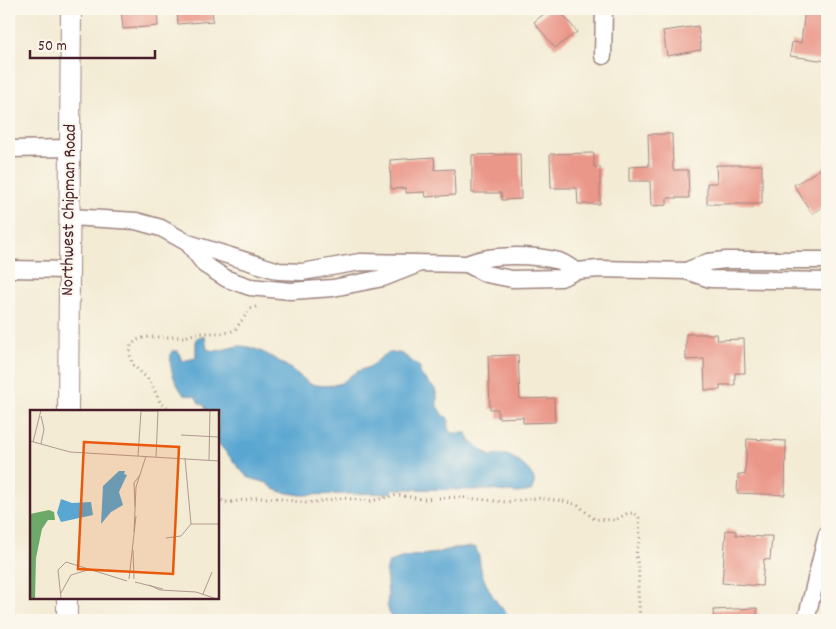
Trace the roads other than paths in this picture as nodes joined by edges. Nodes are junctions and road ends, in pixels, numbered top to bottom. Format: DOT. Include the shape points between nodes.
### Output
graph roads {
  1 [pos="71,9"];
  2 [pos="604,9"];
  3 [pos="604,56"];
  4 [pos="71,148"];
  5 [pos="9,149"];
  6 [pos="70,217"];
  7 [pos="188,243"];
  8 [pos="827,260"];
  9 [pos="422,263"];
  10 [pos="9,269"];
  11 [pos="70,270"];
  12 [pos="686,271"];
  13 [pos="827,281"];
  14 [pos="68,410"];
  15 [pos="827,534"];
  16 [pos="67,599"];
  17 [pos="67,620"];
  18 [pos="806,620"];
  1 -- 4 [label="main road, Northwest Chipman Road"];
  2 -- 3 [label="street"];
  4 -- 5 [label="street"];
  4 -- 6 [label="main road, Northwest Chipman Road"];
  6 -- 7 [label="street" via="136,221 161,228"];
  6 -- 11 [label="main road, Northwest Chipman Road"];
  7 -- 9 [label="street" via="279,271 302,272 360,262"];
  7 -- 9 [label="street" via="205,265 227,279 267,289 333,288 383,278"];
  8 -- 12 [label="street" via="726,260 708,262"];
  9 -- 12 [label="street" via="467,264 486,274 512,279 561,278 576,271 599,269"];
  10 -- 11 [label="street"];
  11 -- 14 [label="main road, Northwest Chipman Road"];
  12 -- 13 [label="street" via="710,279"];
  15 -- 18 [label="street"];
  16 -- 17 [label="main road"];
}
